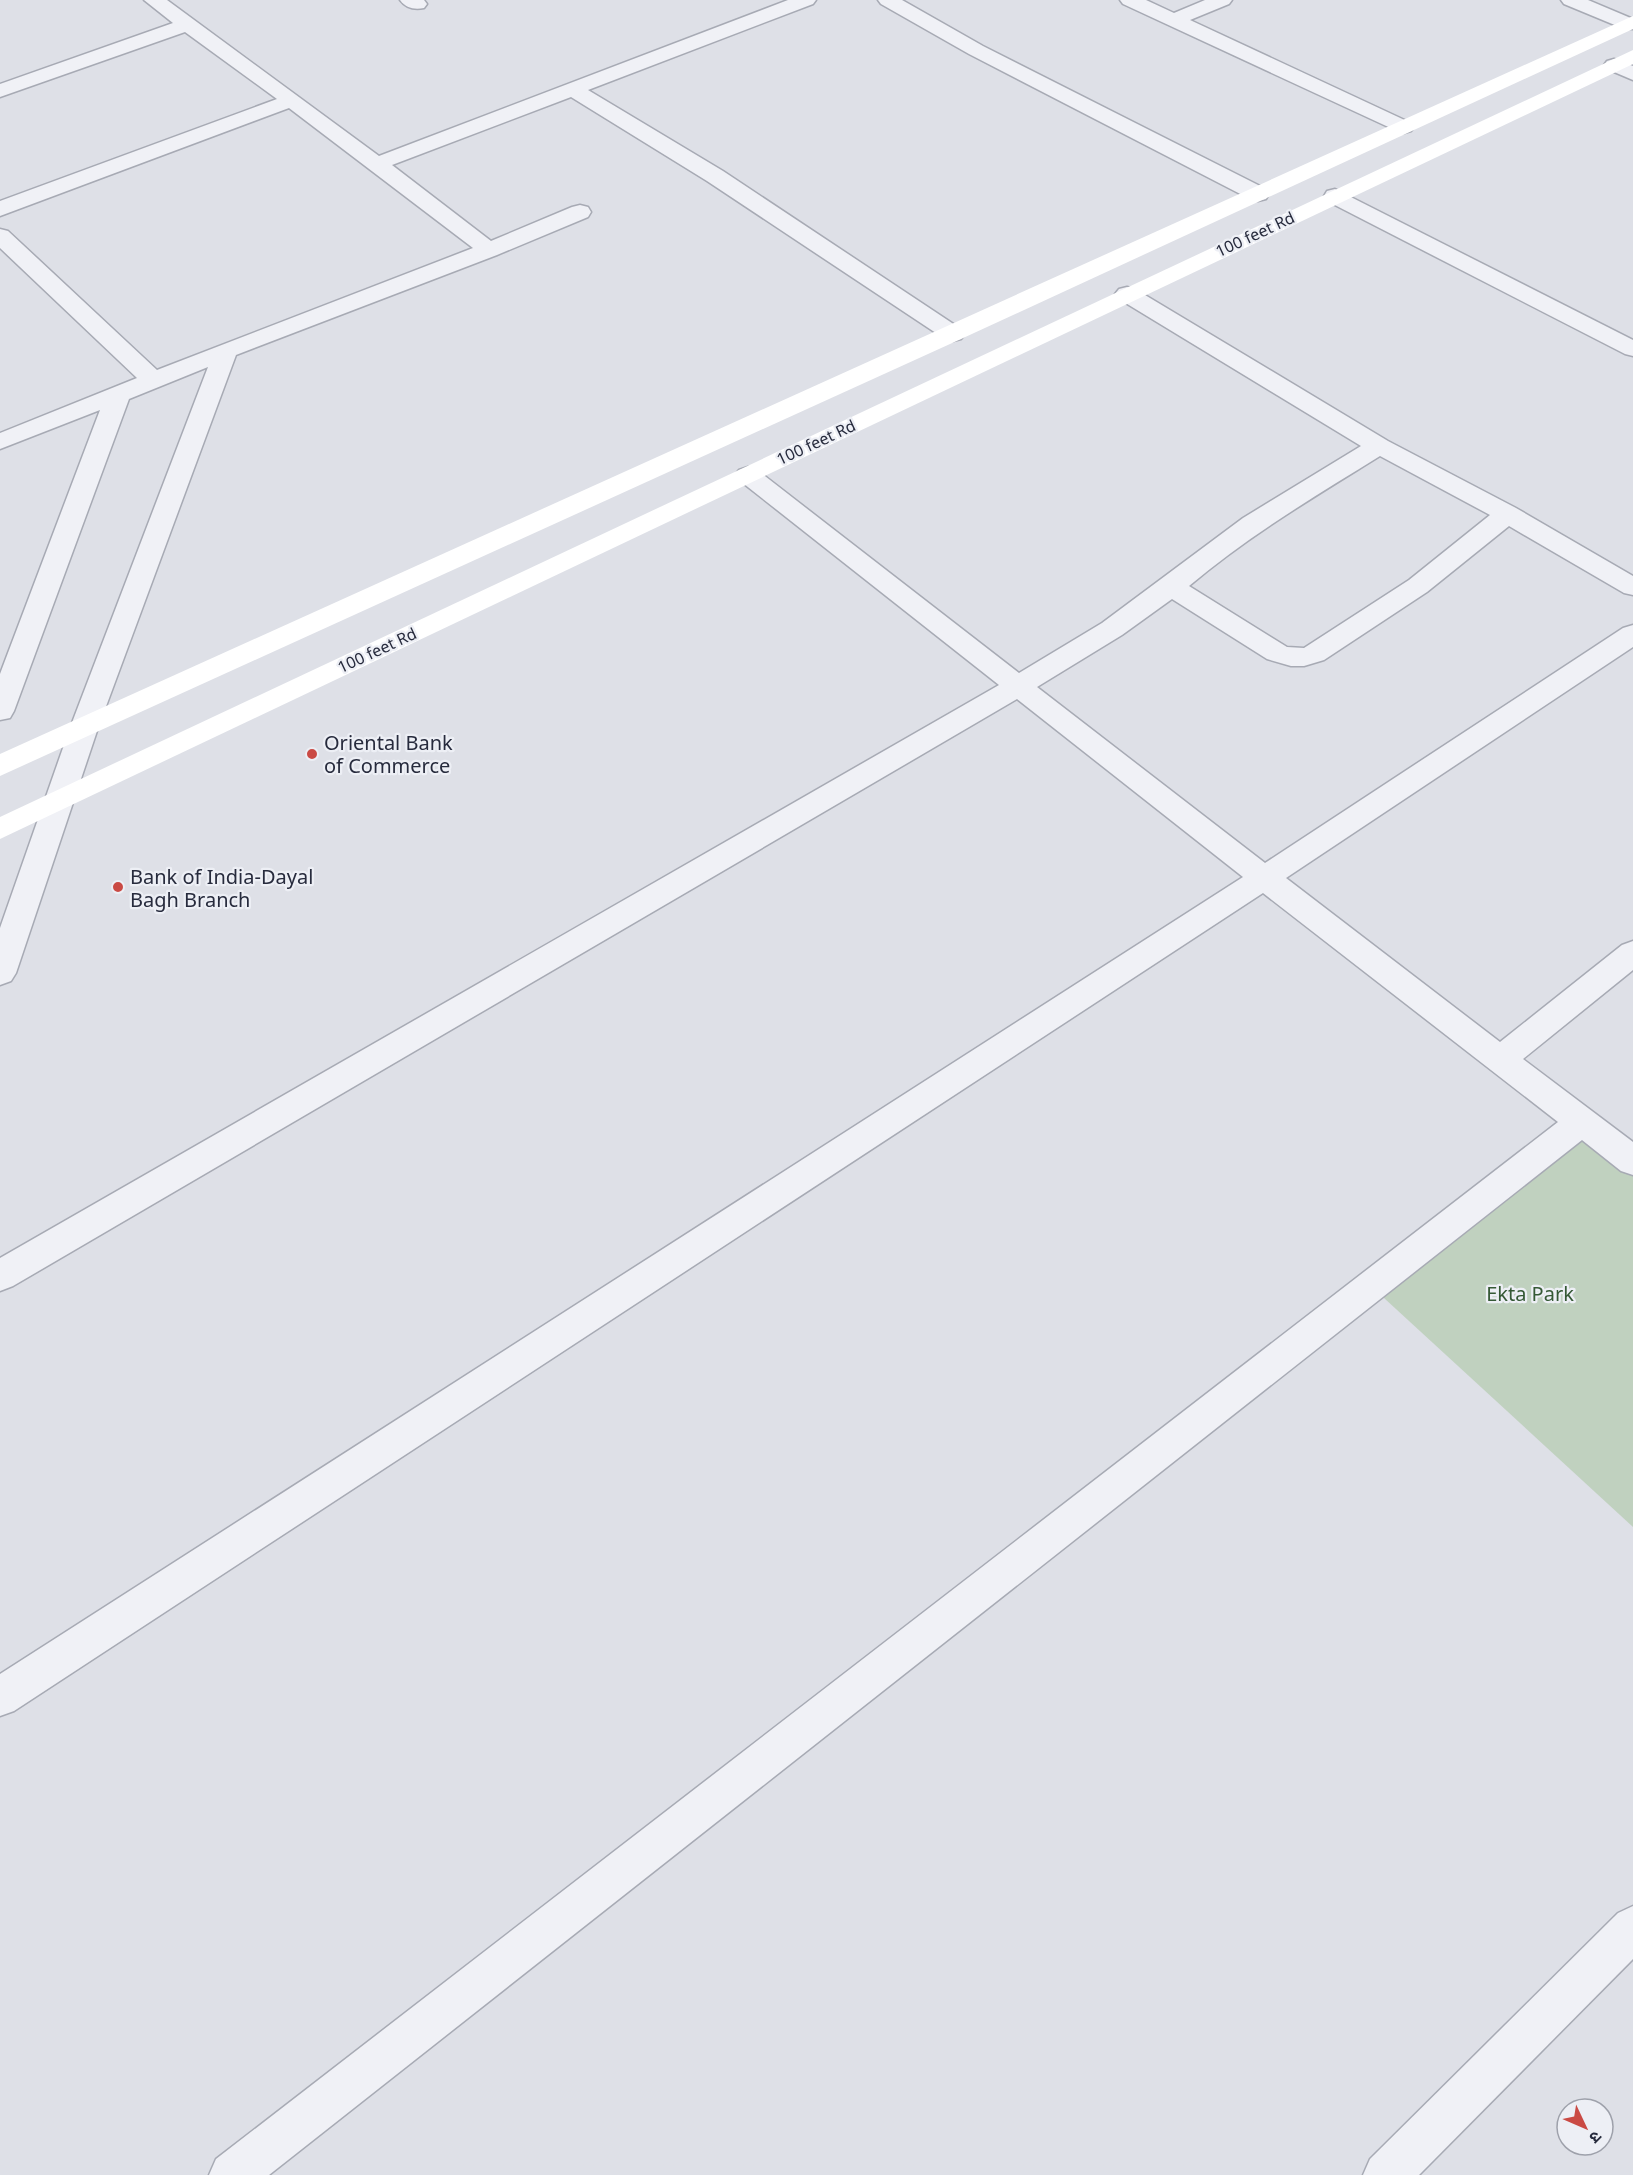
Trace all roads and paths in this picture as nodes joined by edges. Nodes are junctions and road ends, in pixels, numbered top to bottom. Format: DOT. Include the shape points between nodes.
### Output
graph roads {
  1 [pos="154,0"];
  2 [pos="806,0"];
  3 [pos="888,0"];
  4 [pos="1130,0"];
  5 [pos="1222,0"];
  6 [pos="1571,0"];
  7 [pos="1174,20"];
  8 [pos="1631,23"];
  9 [pos="188,24"];
  10 [pos="1627,65"];
  11 [pos="572,89"];
  12 [pos="0,90"];
  13 [pos="292,100"];
  14 [pos="1404,127"];
  15 [pos="376,164"];
  16 [pos="1258,194"];
  17 [pos="1335,196"];
  18 [pos="0,209"];
  19 [pos="580,212"];
  20 [pos="0,236"];
  21 [pos="489,250"];
  22 [pos="1127,294"];
  23 [pos="1633,321"];
  24 [pos="953,334"];
  25 [pos="1607,336"];
  26 [pos="1633,349"];
  27 [pos="226,351"];
  28 [pos="153,380"];
  29 [pos="118,395"];
  30 [pos="0,442"];
  31 [pos="1379,446"];
  32 [pos="748,475"];
  33 [pos="1507,514"];
  34 [pos="1171,587"];
  35 [pos="1633,587"];
  36 [pos="1633,634"];
  37 [pos="1018,686"];
  38 [pos="0,711"];
  39 [pos="84,728"];
  40 [pos="0,766"];
  41 [pos="57,802"];
  42 [pos="0,829"];
  43 [pos="1264,878"];
  44 [pos="1633,953"];
  45 [pos="0,973"];
  46 [pos="1501,1059"];
  47 [pos="1583,1121"];
  48 [pos="1633,1161"];
  49 [pos="0,1276"];
  50 [pos="0,1697"];
  51 [pos="1633,1928"];
  52 [pos="232,2175"];
  53 [pos="1386,2175"];
  1 -- 9 [label="street"];
  2 -- 11 [label="street"];
  3 -- 16 [label="street" via="976,50"];
  4 -- 7 [label="street"];
  5 -- 7 [label="street"];
  6 -- 8 [label="street"];
  7 -- 14 [label="street"];
  8 -- 14 [label="main road"];
  9 -- 12 [label="street"];
  9 -- 13 [label="street"];
  10 -- 17 [label="main road, 100 feet Rd"];
  11 -- 15 [label="street"];
  11 -- 24 [label="street" via="715,176"];
  13 -- 15 [label="street"];
  13 -- 18 [label="street"];
  14 -- 16 [label="main road"];
  15 -- 21 [label="street"];
  16 -- 24 [label="main road"];
  17 -- 22 [label="main road, 100 feet Rd"];
  17 -- 25 [label="street"];
  19 -- 21 [label="street"];
  20 -- 28 [label="street"];
  21 -- 27 [label="street"];
  22 -- 31 [label="street"];
  22 -- 32 [label="main road, 100 feet Rd"];
  23 -- 25 [label="street"];
  24 -- 39 [label="main road"];
  25 -- 26 [label="street"];
  27 -- 28 [label="street"];
  27 -- 39 [label="street"];
  28 -- 29 [label="street"];
  29 -- 30 [label="street"];
  29 -- 38 [label="street"];
  31 -- 33 [label="street"];
  31 -- 34 [label="street" via="1252,524"];
  32 -- 37 [label="street"];
  32 -- 41 [label="main road, 100 feet Rd"];
  33 -- 34 [label="street" via="1418,586 1302,658 1277,653"];
  33 -- 35 [label="street"];
  34 -- 37 [label="street" via="1112,629"];
  36 -- 43 [label="street"];
  37 -- 43 [label="street"];
  37 -- 49 [label="street"];
  39 -- 40 [label="main road"];
  39 -- 41 [label="street"];
  41 -- 42 [label="main road, 100 feet Rd"];
  41 -- 45 [label="street"];
  43 -- 46 [label="street"];
  43 -- 50 [label="street"];
  44 -- 46 [label="street"];
  46 -- 47 [label="street"];
  47 -- 48 [label="street"];
  47 -- 52 [label="street"];
  51 -- 53 [label="street"];
}
